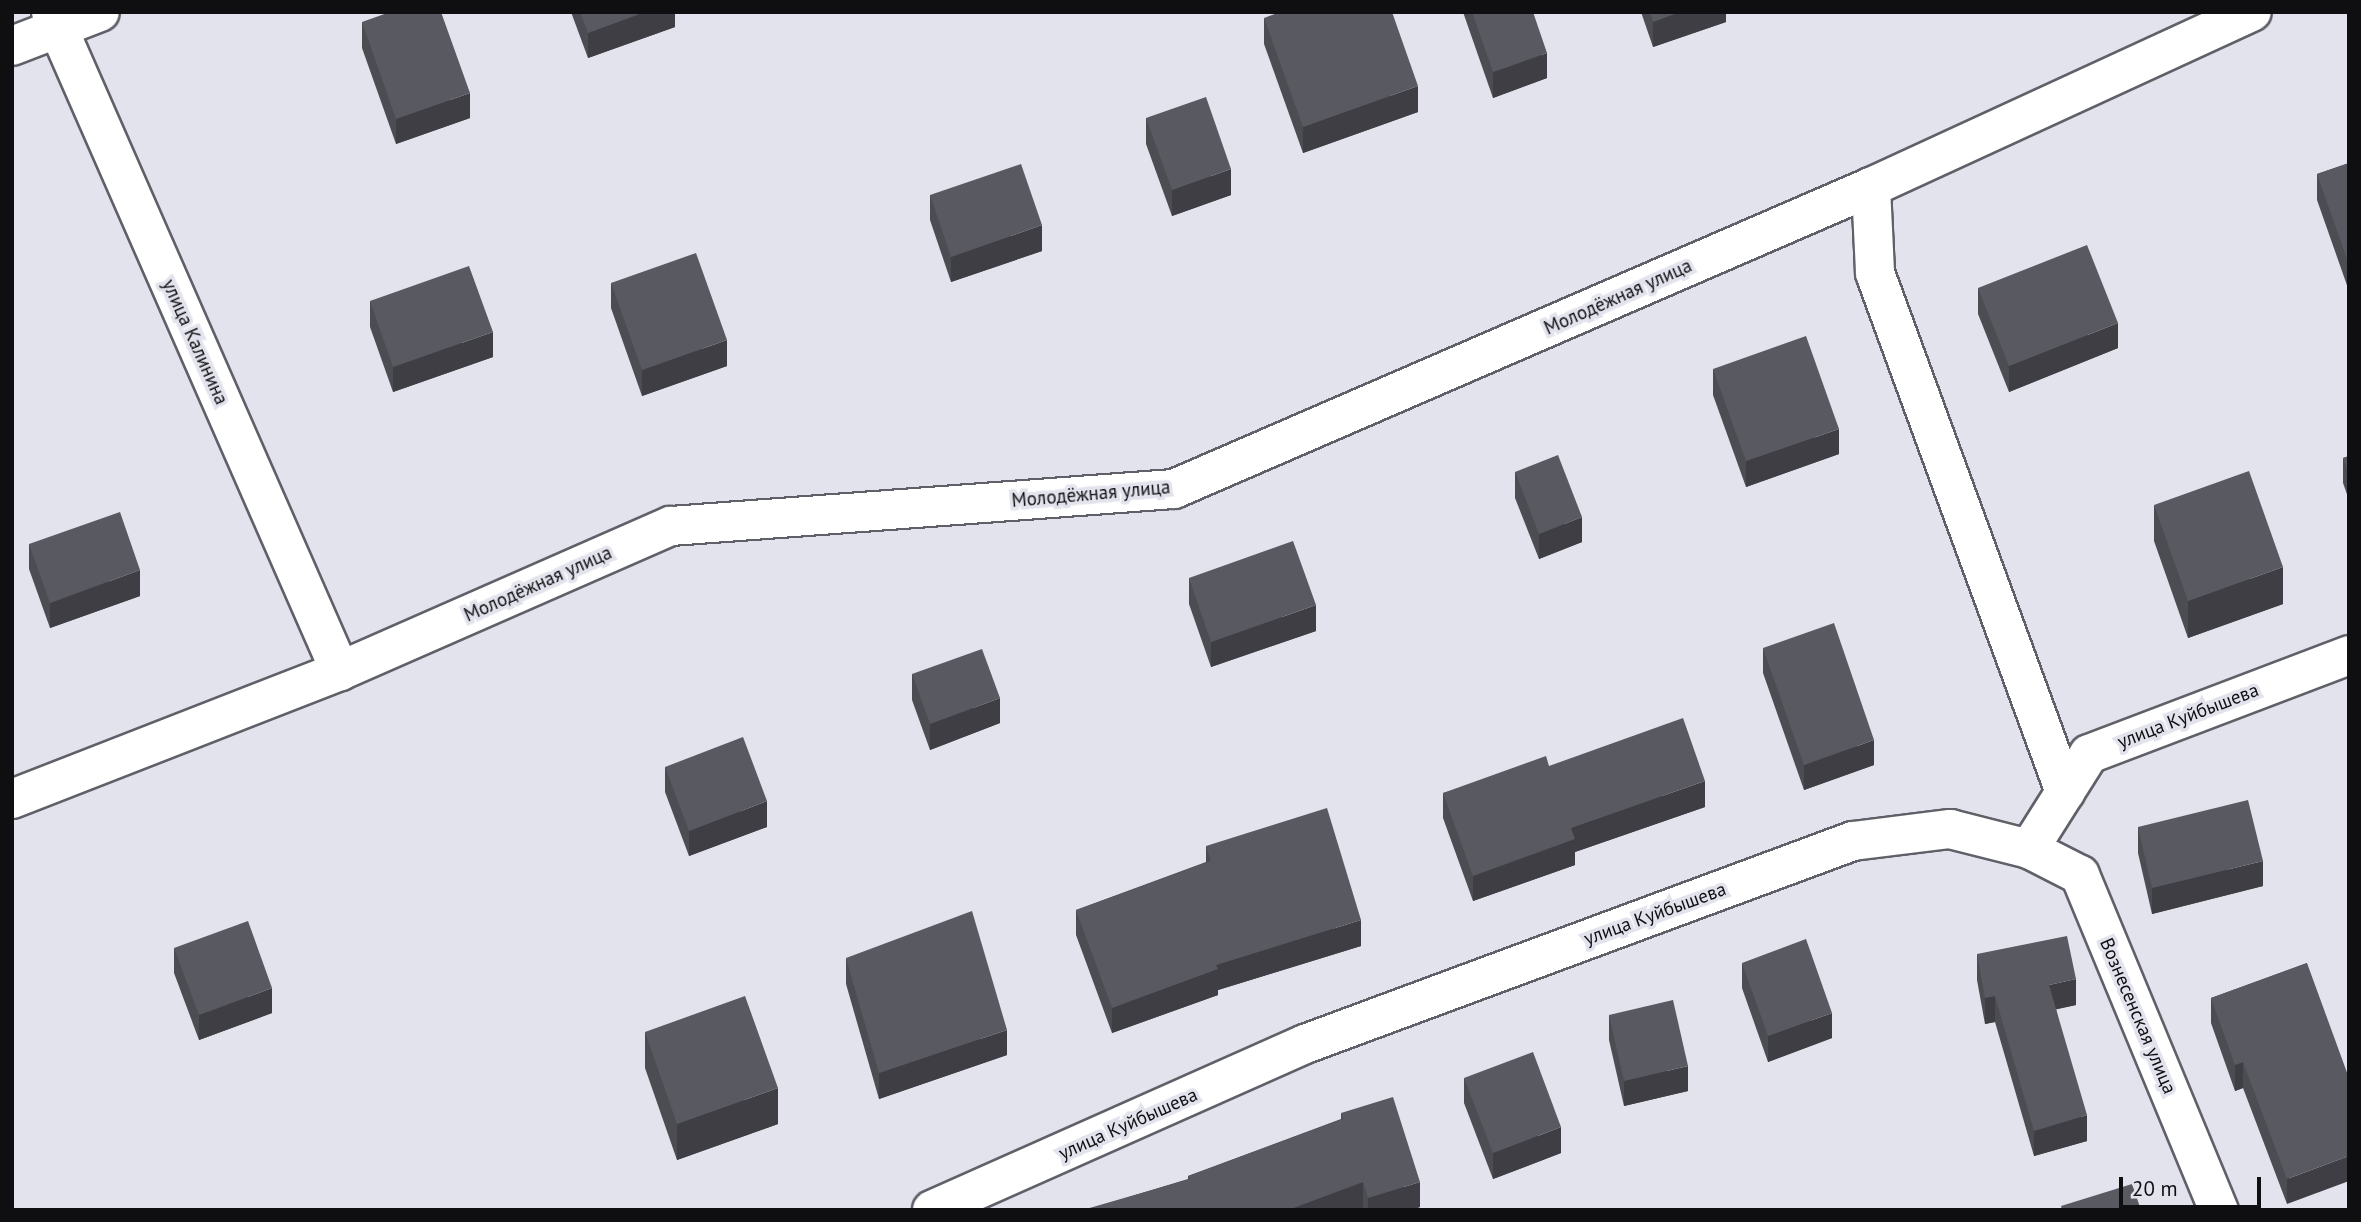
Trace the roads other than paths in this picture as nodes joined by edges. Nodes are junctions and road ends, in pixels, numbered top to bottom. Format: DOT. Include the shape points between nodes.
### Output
graph roads {
  1 [pos="100,12"];
  2 [pos="2252,12"];
  3 [pos="53,20"];
  4 [pos="12,46"];
  5 [pos="1871,187"];
  6 [pos="2349,655"];
  7 [pos="340,671"];
  8 [pos="2065,792"];
  9 [pos="12,799"];
  10 [pos="2029,849"];
  11 [pos="932,1210"];
  12 [pos="2219,1210"];
  1 -- 3 [label="street"];
  2 -- 5 [label="street, Молодёжная улица"];
  3 -- 4 [label="street"];
  3 -- 7 [label="street, улица Калинина"];
  5 -- 7 [label="street, Молодёжная улица" via="1174,489 671,526"];
  5 -- 8 [label="street" via="1875,274"];
  6 -- 8 [label="street, улица Куйбышева" via="2090,754"];
  7 -- 9 [label="street, Молодёжная улица"];
  8 -- 10 [label="street, улица Куйбышева"];
  10 -- 11 [label="street, улица Куйбышева" via="1950,829 1853,841 1305,1044"];
  10 -- 12 [label="street, Вознесенская улица" via="2080,874"];
}
